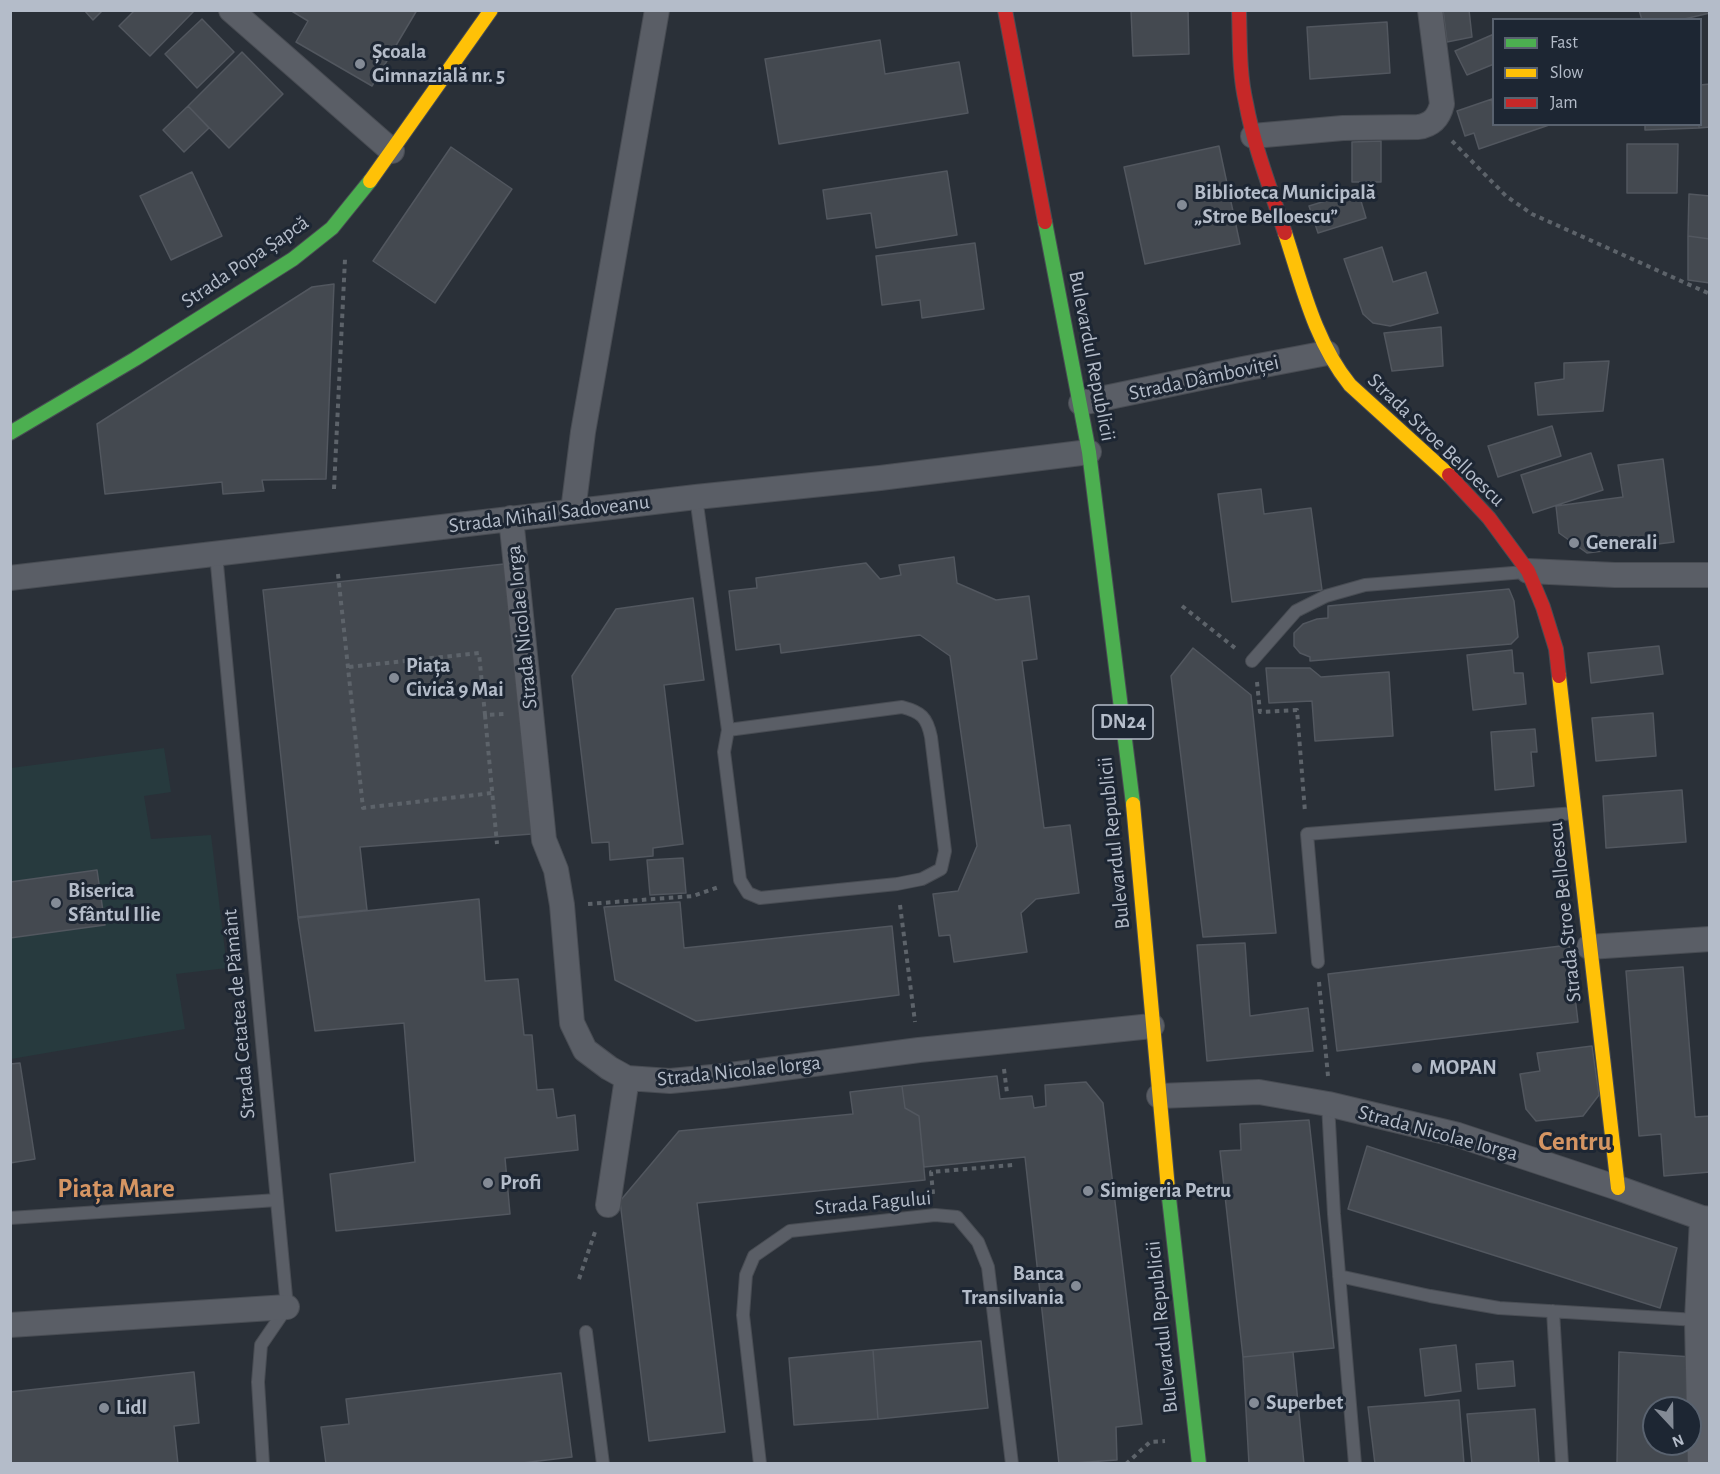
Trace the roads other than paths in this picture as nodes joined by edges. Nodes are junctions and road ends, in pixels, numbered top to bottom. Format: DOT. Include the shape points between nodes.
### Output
graph roads {
  1 [pos="231,10"];
  2 [pos="491,10"];
  3 [pos="657,10"];
  4 [pos="1005,10"];
  5 [pos="1239,10"];
  6 [pos="1430,10"];
  7 [pos="1253,136"];
  8 [pos="392,151"];
  9 [pos="1327,353"];
  10 [pos="1081,403"];
  11 [pos="10,433"];
  12 [pos="1089,452"];
  13 [pos="696,496"];
  14 [pos="573,512"];
  15 [pos="511,518"];
  16 [pos="216,554"];
  17 [pos="1528,572"];
  18 [pos="1710,575"];
  19 [pos="10,578"];
  20 [pos="1252,661"];
  21 [pos="728,730"];
  22 [pos="1575,813"];
  23 [pos="1710,939"];
  24 [pos="1589,947"];
  25 [pos="1318,962"];
  26 [pos="1152,1026"];
  27 [pos="627,1078"];
  28 [pos="1159,1096"];
  29 [pos="1328,1104"];
  30 [pos="1618,1188"];
  31 [pos="277,1200"];
  32 [pos="608,1205"];
  33 [pos="10,1218"];
  34 [pos="1706,1219"];
  35 [pos="1339,1276"];
  36 [pos="287,1307"];
  37 [pos="1553,1311"];
  38 [pos="1697,1320"];
  39 [pos="10,1326"];
  40 [pos="586,1332"];
  41 [pos="263,1464"];
  42 [pos="603,1464"];
  43 [pos="760,1464"];
  44 [pos="1012,1464"];
  45 [pos="1199,1464"];
  46 [pos="1355,1464"];
  47 [pos="1562,1464"];
  48 [pos="1700,1464"];
  1 -- 8 [label="street"];
  2 -- 8 [label="main road, Strada Popa Șapcă"];
  3 -- 14 [label="street" via="583,432"];
  4 -- 10 [label="main road, Bulevardul Republicii / DN24"];
  5 -- 7 [label="main road, Strada Stroe Belloescu" via="1243,79"];
  6 -- 7 [label="street" via="1442,104 1434,121 1418,127 1343,128"];
  7 -- 9 [label="main road, Strada Stroe Belloescu"];
  8 -- 11 [label="main road, Strada Popa Șapcă" via="332,228 293,259"];
  9 -- 10 [label="street, Strada Dâmboviței"];
  9 -- 17 [label="main road, Strada Stroe Belloescu" via="1350,385 1439,465 1489,518"];
  10 -- 12 [label="main road, Bulevardul Republicii / DN24"];
  12 -- 13 [label="street, Strada Mihail Sadoveanu"];
  12 -- 26 [label="main road, Bulevardul Republicii / DN24" via="1135,816"];
  13 -- 14 [label="street, Strada Mihail Sadoveanu"];
  13 -- 21 [label="lane"];
  14 -- 15 [label="street, Strada Mihail Sadoveanu"];
  15 -- 16 [label="street, Strada Mihail Sadoveanu"];
  15 -- 27 [label="street, Strada Nicolae Iorga" via="544,840 556,870 562,905 572,1023 585,1050"];
  16 -- 19 [label="street, Strada Mihail Sadoveanu"];
  16 -- 31 [label="lane, Strada Cetatea de Pământ"];
  17 -- 18 [label="street"];
  17 -- 20 [label="lane" via="1365,585 1326,596 1296,611"];
  17 -- 22 [label="main road, Strada Stroe Belloescu" via="1556,649"];
  21 -- 21 [label="lane" via="902,707 917,711 929,724 945,851 941,869 922,879 897,884 760,898 748,893 740,880 724,752"];
  22 -- 24 [label="main road, Strada Stroe Belloescu"];
  22 -- 25 [label="lane" via="1307,834"];
  23 -- 24 [label="street"];
  24 -- 30 [label="main road, Strada Stroe Belloescu"];
  26 -- 27 [label="street, Strada Nicolae Iorga" via="919,1050 723,1076 670,1081"];
  26 -- 28 [label="main road, Bulevardul Republicii / DN24"];
  27 -- 32 [label="street"];
  28 -- 29 [label="street, Strada Nicolae Iorga" via="1259,1092"];
  28 -- 45 [label="main road, Bulevardul Republicii / DN24"];
  29 -- 30 [label="street, Strada Nicolae Iorga" via="1458,1135"];
  29 -- 35 [label="lane"];
  30 -- 34 [label="street, Strada Nicolae Iorga"];
  31 -- 33 [label="lane"];
  31 -- 36 [label="lane, Strada Cetatea de Pământ"];
  34 -- 38 [label="street"];
  35 -- 37 [label="lane" via="1499,1308"];
  35 -- 46 [label="lane"];
  36 -- 39 [label="street"];
  36 -- 41 [label="lane" via="261,1346 258,1382"];
  37 -- 38 [label="lane"];
  37 -- 47 [label="lane"];
  38 -- 48 [label="street"];
  40 -- 42 [label="lane"];
  43 -- 44 [label="lane, Strada Fagului" via="743,1315 746,1275 754,1256 790,1231 935,1215 957,1217 978,1242 988,1267"];
}
